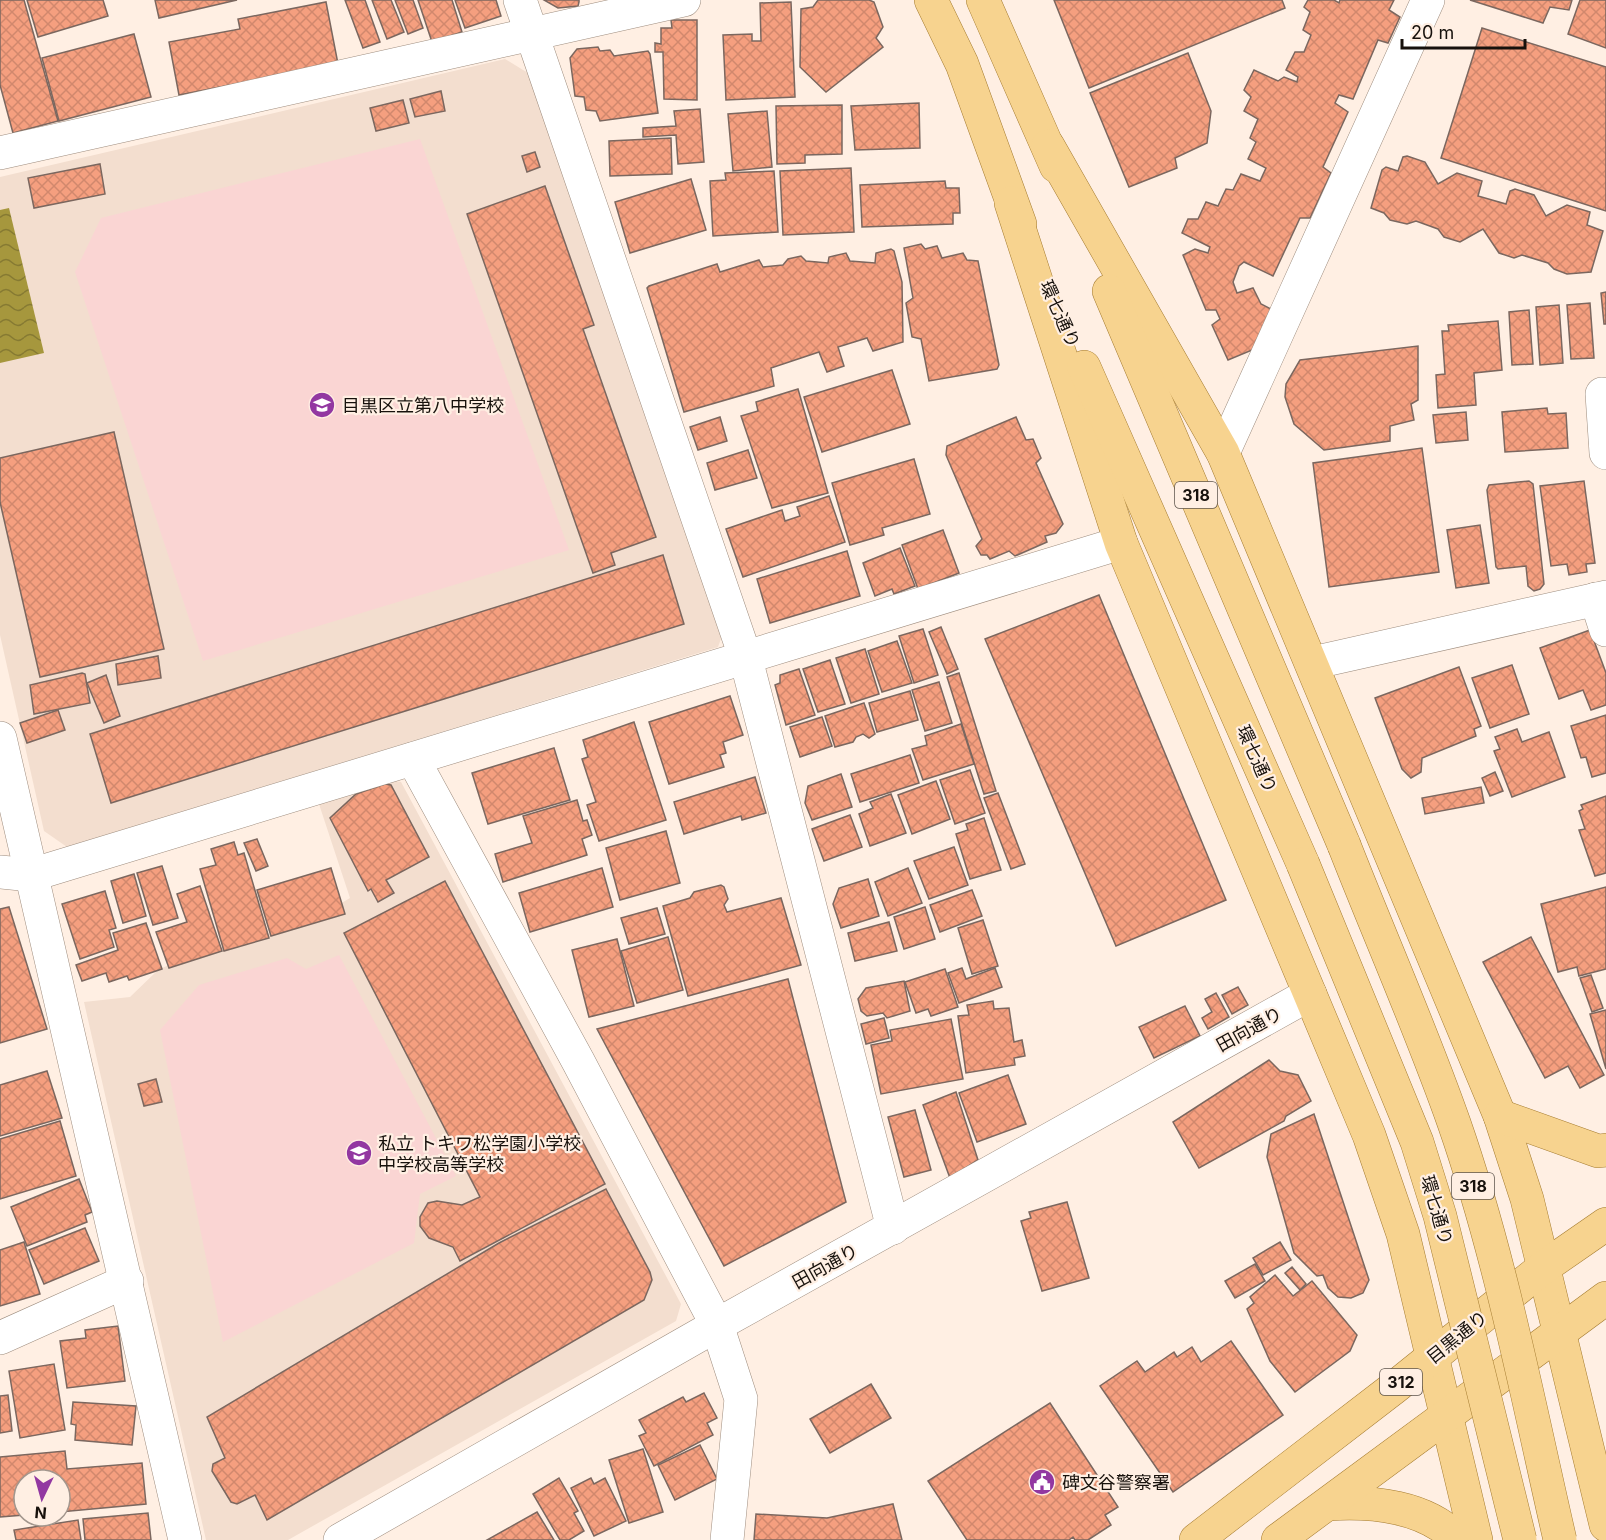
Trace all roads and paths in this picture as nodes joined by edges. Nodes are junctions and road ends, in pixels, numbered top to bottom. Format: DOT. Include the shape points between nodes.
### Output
graph roads {
  1 [pos="520,0"];
  2 [pos="684,0"];
  3 [pos="931,0"];
  4 [pos="983,0"];
  5 [pos="1428,0"];
  6 [pos="532,35"];
  7 [pos="1048,146"];
  8 [pos="0,153"];
  9 [pos="1011,203"];
  10 [pos="1602,394"];
  11 [pos="1223,453"];
  12 [pos="1606,453"];
  13 [pos="1121,543"];
  14 [pos="1601,598"];
  15 [pos="1606,630"];
  16 [pos="746,658"];
  17 [pos="1312,663"];
  18 [pos="0,738"];
  19 [pos="413,759"];
  20 [pos="16,873"];
  21 [pos="1310,994"];
  22 [pos="1500,1116"];
  23 [pos="1606,1150"];
  24 [pos="1606,1224"];
  25 [pos="893,1228"];
  26 [pos="1544,1267"];
  27 [pos="127,1281"];
  28 [pos="1606,1298"];
  29 [pos="717,1325"];
  30 [pos="1559,1330"];
  31 [pos="0,1338"];
  32 [pos="1434,1355"];
  33 [pos="1448,1416"];
  34 [pos="1328,1504"];
  35 [pos="1606,1526"];
  36 [pos="185,1540"];
  37 [pos="340,1540"];
  38 [pos="727,1540"];
  39 [pos="1196,1540"];
  40 [pos="1278,1540"];
  41 [pos="1458,1540"];
  42 [pos="1476,1540"];
  43 [pos="1520,1540"];
  44 [pos="1560,1540"];
  1 -- 6 [label="street"];
  2 -- 6 [label="street"];
  3 -- 9 [label="main road, 環七通り / 318" via="962,64"];
  4 -- 7 [label="main road, 318"];
  5 -- 11 [label="street"];
  6 -- 8 [label="street"];
  6 -- 16 [label="street"];
  7 -- 11 [label="main road"];
  7 -- 44 [label="main road, 318, bridge" via="1344,845 1453,1122 1478,1201"];
  9 -- 13 [label="main road"];
  9 -- 43 [label="main road, 環七通り / 318, bridge" via="1303,864 1417,1142 1440,1216"];
  10 -- 12 [label="street"];
  11 -- 17 [label="main road"];
  13 -- 16 [label="street"];
  13 -- 21 [label="main road"];
  14 -- 15 [label="street"];
  14 -- 17 [label="street"];
  16 -- 19 [label="street"];
  16 -- 25 [label="street"];
  17 -- 22 [label="main road"];
  18 -- 20 [label="street"];
  19 -- 20 [label="street"];
  19 -- 29 [label="street"];
  20 -- 27 [label="street"];
  21 -- 25 [label="street, 田向通り"];
  21 -- 32 [label="main road" via="1381,1168 1403,1234"];
  22 -- 23 [label="main road"];
  22 -- 26 [label="main road"];
  24 -- 26 [label="main road, 目黒通り / 312"];
  25 -- 29 [label="street, 田向通り"];
  26 -- 30 [label="main road"];
  26 -- 32 [label="main road, 目黒通り / 312"];
  27 -- 31 [label="street"];
  27 -- 36 [label="street"];
  28 -- 30 [label="main road"];
  29 -- 37 [label="street, 田向通り"];
  29 -- 38 [label="street" via="741,1399"];
  30 -- 33 [label="main road"];
  30 -- 35 [label="main road"];
  32 -- 33 [label="main road"];
  32 -- 39 [label="main road, 目黒通り / 312"];
  33 -- 34 [label="main road"];
  33 -- 42 [label="main road"];
  34 -- 40 [label="main road"];
  34 -- 41 [label="main road" via="1378,1503 1436,1523"];
}
